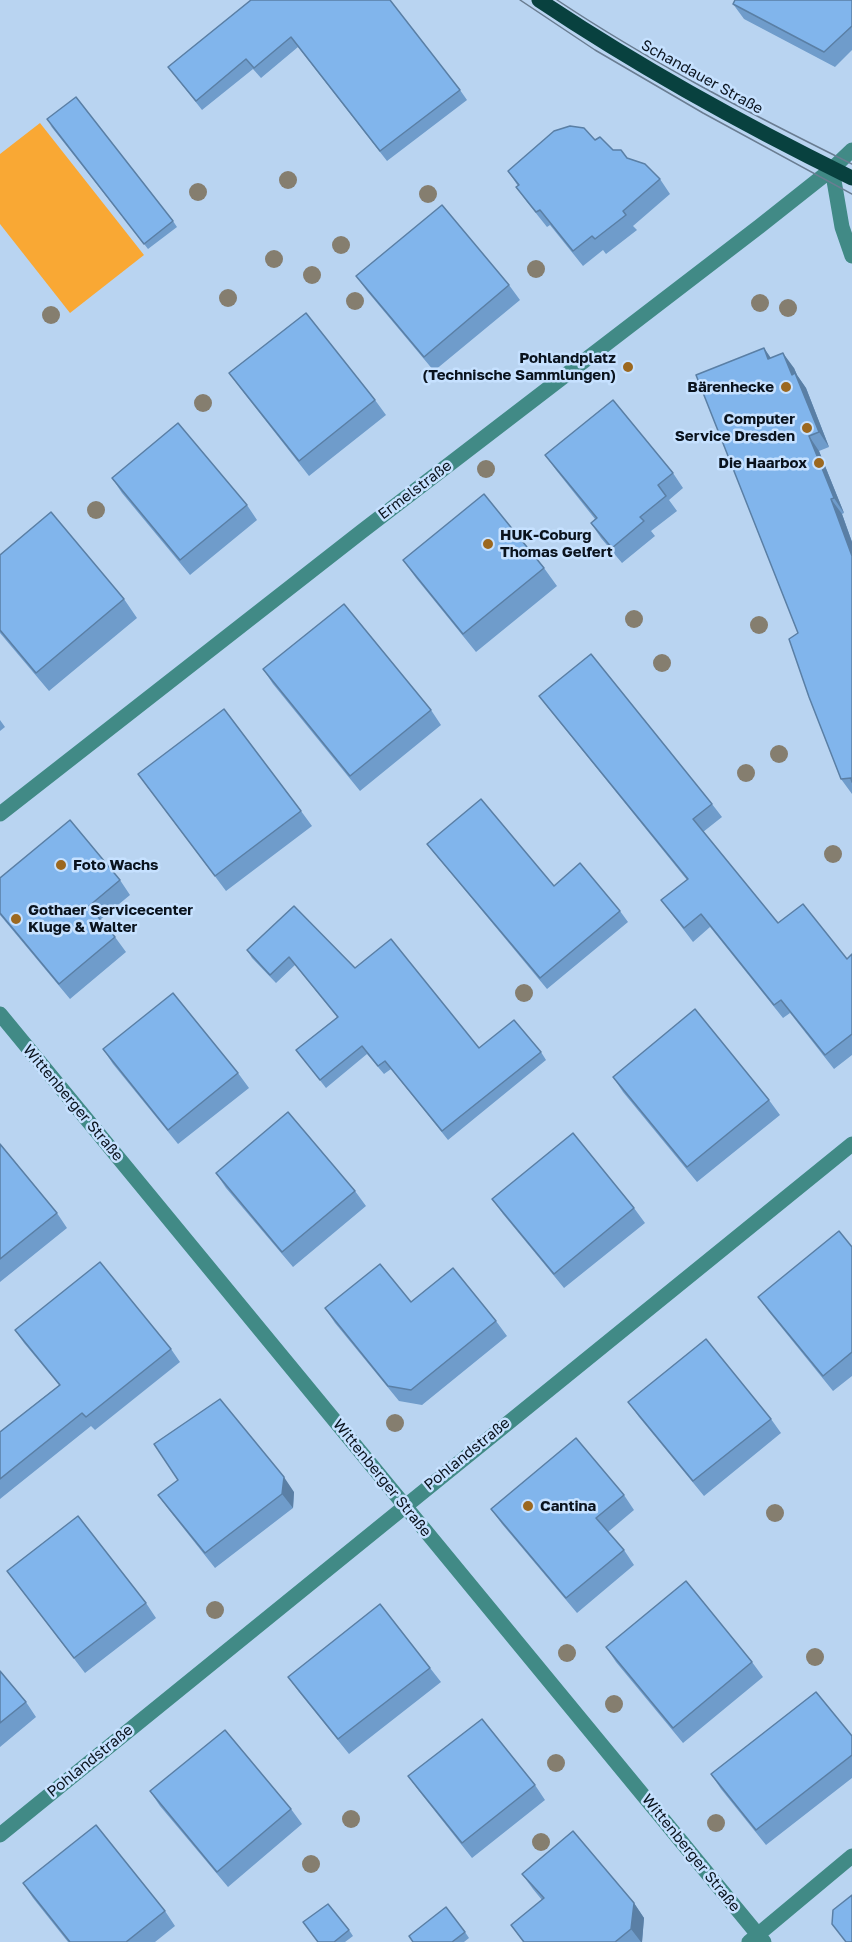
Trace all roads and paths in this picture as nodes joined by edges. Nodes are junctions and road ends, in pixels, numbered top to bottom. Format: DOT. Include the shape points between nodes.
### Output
graph roads {
  1 [pos="539,0"];
  2 [pos="852,150"];
  3 [pos="832,169"];
  4 [pos="852,178"];
  5 [pos="852,256"];
  6 [pos="0,814"];
  7 [pos="0,1014"];
  8 [pos="852,1144"];
  9 [pos="405,1505"];
  10 [pos="0,1835"];
  11 [pos="852,1856"];
  12 [pos="757,1940"];
  1 -- 3 [label="main road, Schandauer Straße" via="682,88"];
  2 -- 3 [label="street, Ermelstraße"];
  3 -- 4 [label="main road, Schandauer Straße"];
  3 -- 5 [label="street" via="842,227"];
  3 -- 6 [label="street, Ermelstraße"];
  7 -- 9 [label="street, Wittenberger Straße"];
  8 -- 9 [label="street, Pohlandstraße"];
  9 -- 10 [label="street, Pohlandstraße"];
  9 -- 12 [label="street, Wittenberger Straße"];
  11 -- 12 [label="street"];
}
